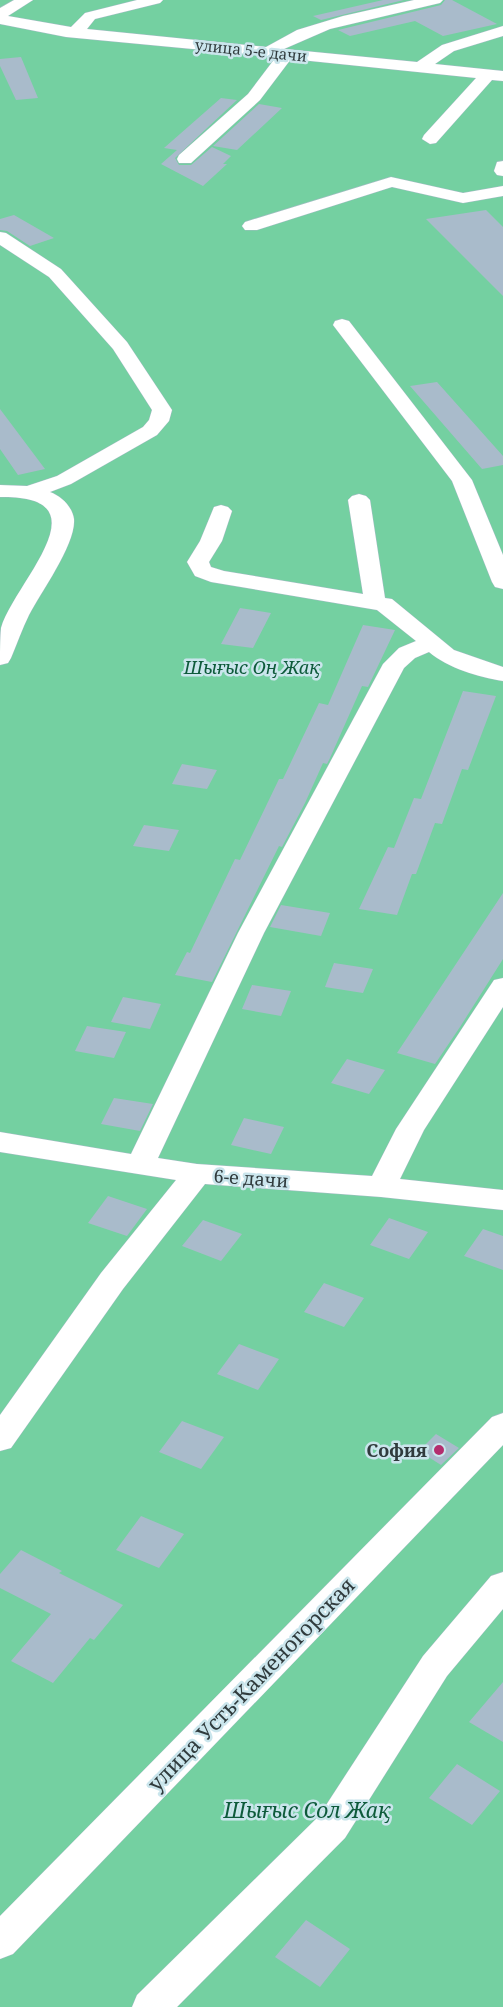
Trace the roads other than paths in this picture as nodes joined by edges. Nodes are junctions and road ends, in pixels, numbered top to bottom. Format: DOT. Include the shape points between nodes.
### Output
graph roads {
  1 [pos="25,0"];
  2 [pos="155,0"];
  3 [pos="435,0"];
  4 [pos="0,14"];
  5 [pos="0,19"];
  6 [pos="503,31"];
  7 [pos="75,32"];
  8 [pos="0,35"];
  9 [pos="278,53"];
  10 [pos="420,68"];
  11 [pos="496,75"];
  12 [pos="430,139"];
  13 [pos="185,159"];
  14 [pos="503,166"];
  15 [pos="503,171"];
  16 [pos="503,191"];
  17 [pos="251,226"];
  18 [pos="0,237"];
  19 [pos="342,326"];
  20 [pos="10,487"];
  21 [pos="359,500"];
  22 [pos="221,512"];
  23 [pos="503,582"];
  24 [pos="375,602"];
  25 [pos="432,643"];
  26 [pos="0,658"];
  27 [pos="503,674"];
  28 [pos="503,986"];
  29 [pos="0,1142"];
  30 [pos="139,1166"];
  31 [pos="197,1174"];
  32 [pos="381,1187"];
  33 [pos="503,1200"];
  34 [pos="503,1425"];
  35 [pos="0,1439"];
  36 [pos="503,1586"];
  37 [pos="0,1942"];
  38 [pos="155,2006"];
  1 -- 4 [label="street"];
  2 -- 7 [label="street" via="90,16"];
  3 -- 9 [label="street" via="302,32 280,42"];
  5 -- 7 [label="street, улица 5-е дачи"];
  6 -- 10 [label="street" via="448,48"];
  7 -- 8 [label="street"];
  7 -- 9 [label="street, улица 5-е дачи"];
  9 -- 10 [label="street, улица 5-е дачи"];
  9 -- 13 [label="street" via="254,96"];
  10 -- 11 [label="street, улица 5-е дачи"];
  11 -- 12 [label="street"];
  14 -- 15 [label="street"];
  16 -- 17 [label="street" via="463,198 391,182"];
  18 -- 20 [label="street" via="55,273 120,346 162,410 150,431 64,480"];
  19 -- 23 [label="street" via="462,480"];
  20 -- 26 [label="street" via="48,499 60,509 64,520 53,555 17,617"];
  21 -- 24 [label="street"];
  22 -- 24 [label="street" via="211,541 198,562 203,571 219,577"];
  24 -- 25 [label="street" via="384,604"];
  25 -- 27 [label="street" via="446,655"];
  25 -- 30 [label="street" via="407,653 394,664 251,933"];
  28 -- 32 [label="street" via="410,1129"];
  29 -- 30 [label="street, 6-е дачи"];
  30 -- 31 [label="street, 6-е дачи"];
  31 -- 32 [label="street, 6-е дачи"];
  31 -- 35 [label="street" via="112,1281"];
  32 -- 33 [label="street, 6-е дачи"];
  34 -- 37 [label="street, улица Усть-Каменогорская"];
  36 -- 38 [label="street" via="435,1666 332,1827"];
}
